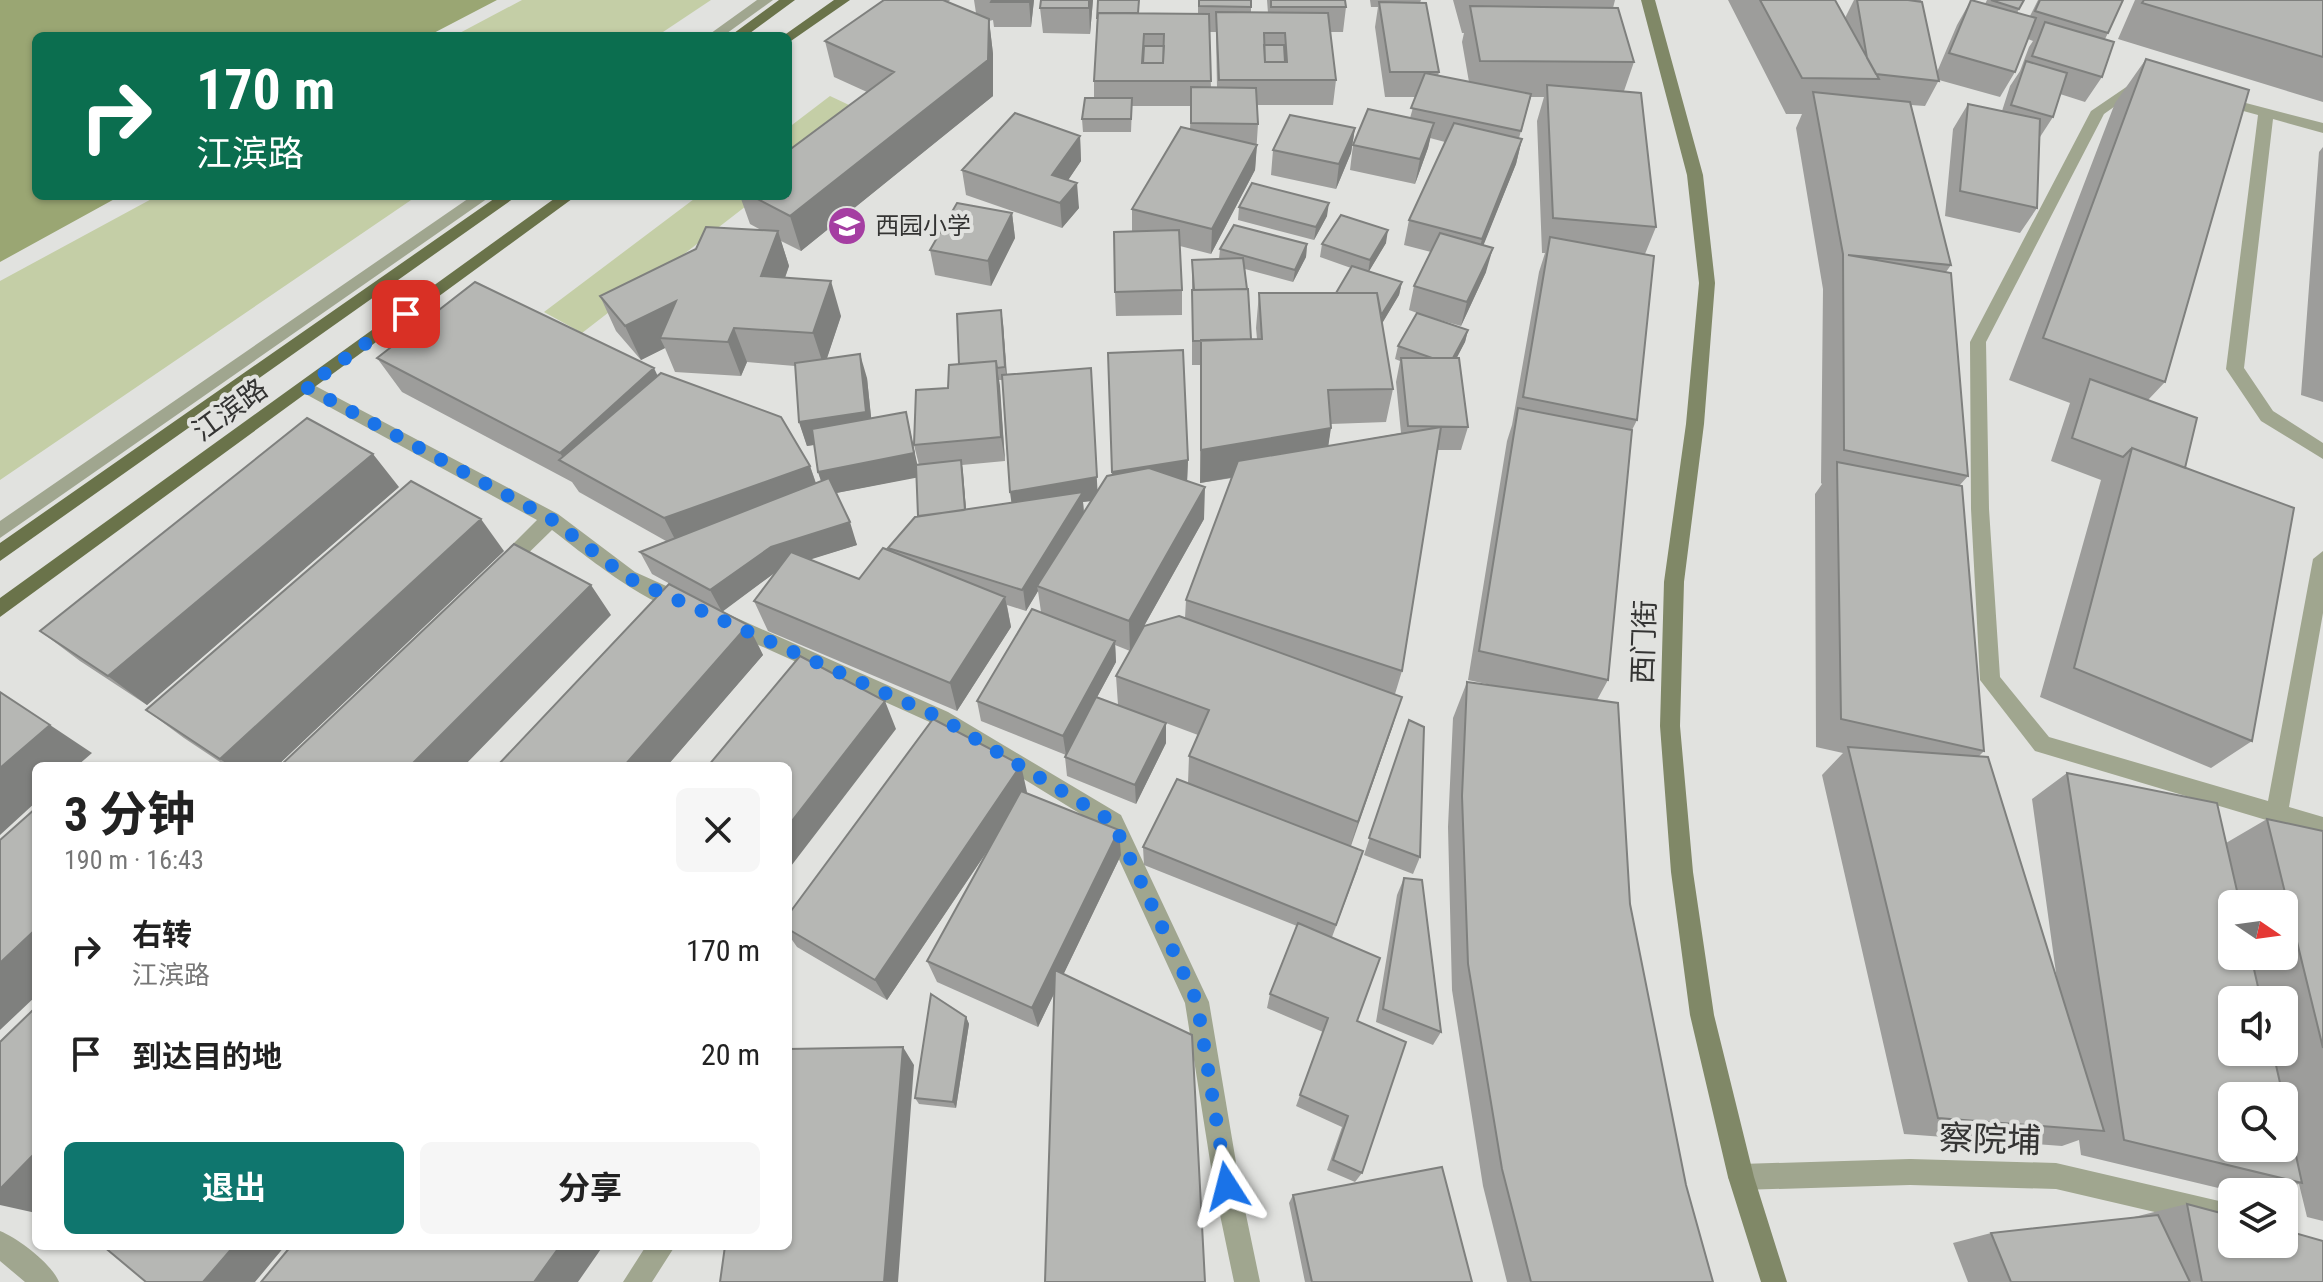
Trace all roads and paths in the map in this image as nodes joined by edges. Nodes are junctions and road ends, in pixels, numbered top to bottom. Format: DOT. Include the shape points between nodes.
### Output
graph roads {
  1 [pos="766,0"];
  2 [pos="788,0"];
  3 [pos="843,0"];
  4 [pos="1648,0"];
  5 [pos="720,32"];
  6 [pos="743,32"];
  7 [pos="792,36"];
  8 [pos="2158,84"];
  9 [pos="2204,96"];
  10 [pos="2266,113"];
  11 [pos="2323,128"];
  12 [pos="477,200"];
  13 [pos="503,200"];
  14 [pos="563,200"];
  15 [pos="306,387"];
  16 [pos="2323,452"];
  17 [pos="551,519"];
  18 [pos="0,531"];
  19 [pos="0,553"];
  20 [pos="2323,559"];
  21 [pos="486,583"];
  22 [pos="0,609"];
  23 [pos="2277,813"];
  24 [pos="2323,827"];
  25 [pos="1741,1177"];
  26 [pos="2218,1214"];
  27 [pos="0,1244"];
  28 [pos="659,1250"];
  29 [pos="46,1282"];
  30 [pos="636,1282"];
  31 [pos="1247,1282"];
  32 [pos="1774,1282"];
  1 -- 5 [label="street"];
  2 -- 6 [label="main road"];
  3 -- 7 [label="main road"];
  4 -- 25 [label="street, 西门街" via="1695,175 1707,283 1674,582 1670,726 1682,872 1702,1015"];
  8 -- 23 [label="street" via="2143,80 2098,111 1978,342 1990,680 2042,744"];
  9 -- 10 [label="street"];
  10 -- 11 [label="street"];
  10 -- 16 [label="street" via="2235,369 2267,416"];
  12 -- 18 [label="street"];
  13 -- 19 [label="main road, 江滨路"];
  14 -- 15 [label="main road, 江滨路"];
  15 -- 17 [label="street"];
  15 -- 22 [label="main road, 江滨路"];
  17 -- 21 [label="street"];
  17 -- 31 [label="street" via="628,578 937,724 1113,822 1197,1002"];
  20 -- 23 [label="street"];
  23 -- 24 [label="street"];
  25 -- 26 [label="street, 察院埔" via="1910,1172 2056,1176"];
  25 -- 32 [label="street, 西门街"];
  27 -- 29 [label="street"];
  28 -- 30 [label="street"];
}
